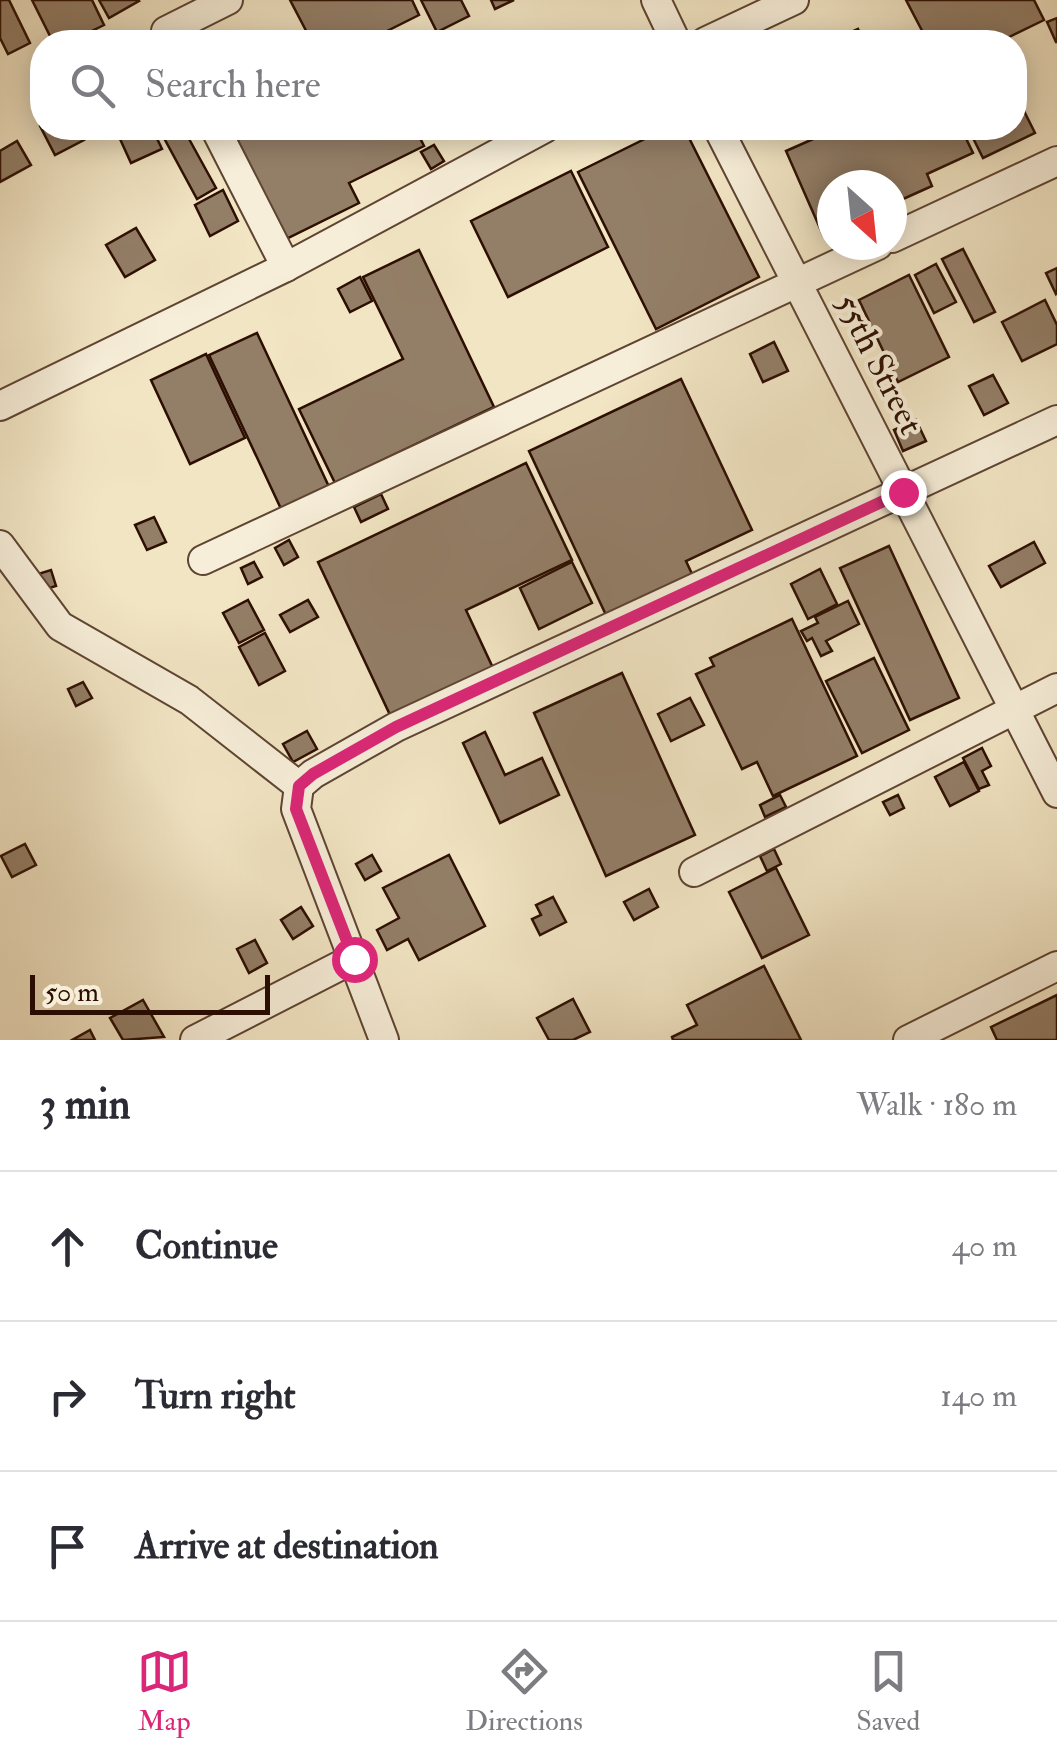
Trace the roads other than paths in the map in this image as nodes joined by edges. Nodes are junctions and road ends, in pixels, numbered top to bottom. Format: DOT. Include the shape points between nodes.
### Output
graph roads {
  1 [pos="228,0"];
  2 [pos="656,0"];
  3 [pos="794,0"];
  4 [pos="168,30"];
  5 [pos="670,30"];
  6 [pos="730,30"];
  7 [pos="221,140"];
  8 [pos="523,140"];
  9 [pos="724,140"];
  10 [pos="1057,160"];
  11 [pos="907,231"];
  12 [pos="846,260"];
  13 [pos="286,267"];
  14 [pos="795,284"];
  15 [pos="0,406"];
  16 [pos="1057,420"];
  17 [pos="903,492"];
  18 [pos="0,546"];
  19 [pos="202,560"];
  20 [pos="1057,688"];
  21 [pos="1015,710"];
  22 [pos="299,786"];
  23 [pos="1057,794"];
  24 [pos="694,872"];
  25 [pos="354,959"];
  26 [pos="1057,966"];
  27 [pos="195,1040"];
  28 [pos="384,1040"];
  29 [pos="908,1040"];
  1 -- 4 [label="street"];
  2 -- 5 [label="street"];
  3 -- 6 [label="street"];
  7 -- 13 [label="street"];
  8 -- 13 [label="street"];
  9 -- 14 [label="street, 55th Street"];
  10 -- 11 [label="street"];
  12 -- 14 [label="street"];
  13 -- 15 [label="street"];
  14 -- 17 [label="street, 55th Street"];
  14 -- 19 [label="street"];
  16 -- 17 [label="street"];
  17 -- 21 [label="street, 55th Street"];
  17 -- 22 [label="street" via="396,727"];
  18 -- 22 [label="street" via="60,626 189,700"];
  20 -- 21 [label="street"];
  21 -- 23 [label="street, 55th Street"];
  21 -- 24 [label="street"];
  22 -- 25 [label="street" via="296,809"];
  25 -- 27 [label="street"];
  25 -- 28 [label="street"];
  26 -- 29 [label="street"];
}
